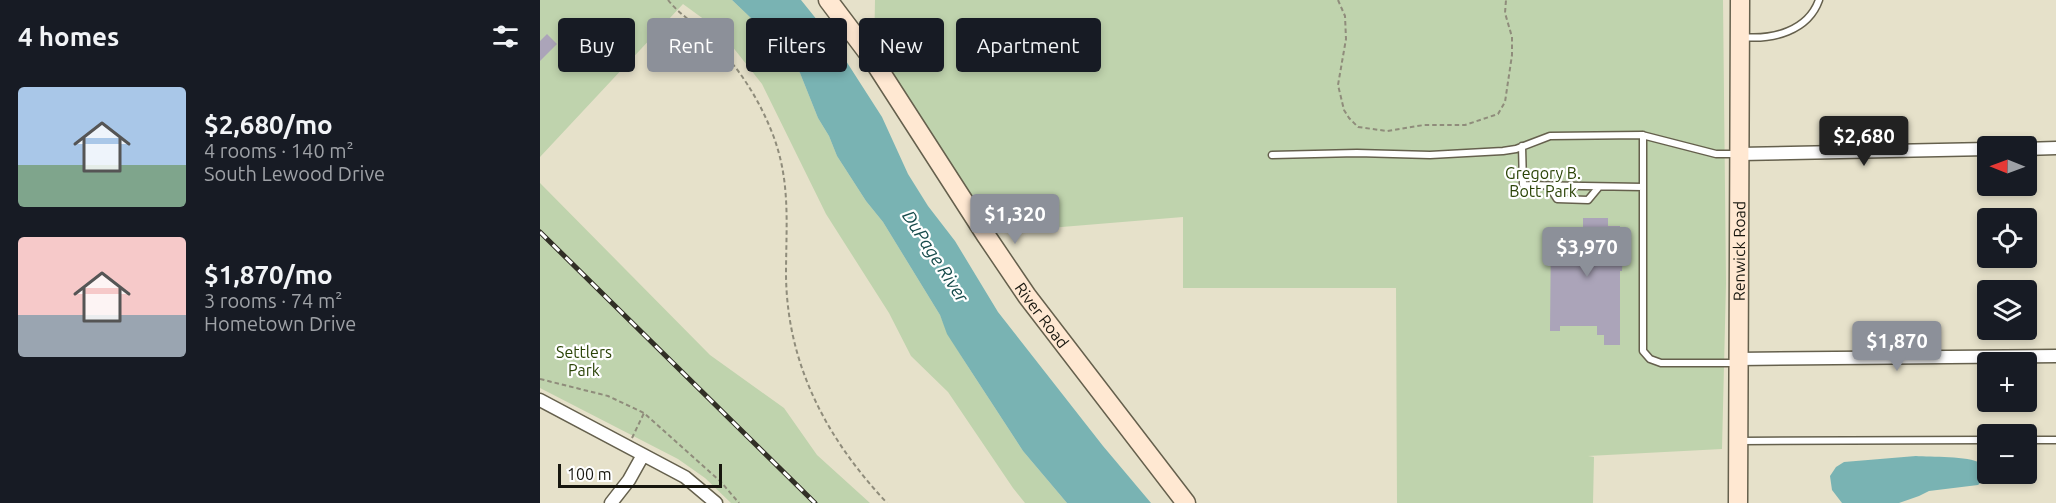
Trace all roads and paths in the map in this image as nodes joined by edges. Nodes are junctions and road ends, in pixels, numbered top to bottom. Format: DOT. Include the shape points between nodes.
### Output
graph roads {
  1 [pos="668,0"];
  2 [pos="828,0"];
  3 [pos="1338,0"];
  4 [pos="1506,0"];
  5 [pos="1740,0"];
  6 [pos="1819,0"];
  7 [pos="1740,37"];
  8 [pos="1643,135"];
  9 [pos="1522,146"];
  10 [pos="2056,148"];
  11 [pos="1977,149"];
  12 [pos="2037,149"];
  13 [pos="1740,154"];
  14 [pos="1272,155"];
  15 [pos="1549,186"];
  16 [pos="1643,187"];
  17 [pos="1598,188"];
  18 [pos="2056,356"];
  19 [pos="1737,361"];
  20 [pos="540,379"];
  21 [pos="540,400"];
  22 [pos="644,413"];
  23 [pos="1977,440"];
  24 [pos="2037,440"];
  25 [pos="2056,440"];
  26 [pos="1738,441"];
  27 [pos="628,446"];
  28 [pos="643,454"];
  29 [pos="611,503"];
  30 [pos="716,503"];
  31 [pos="739,503"];
  32 [pos="887,503"];
  33 [pos="1186,503"];
  34 [pos="1738,503"];
  1 -- 32 [label="path" via="736,67 774,136 785,184 787,298 799,361 829,428 859,472"];
  2 -- 33 [label="street, River Road" via="871,57 1028,296"];
  3 -- 4 [label="path" via="1345,16 1346,39 1338,86 1344,110 1358,127 1387,131 1424,125 1465,125 1498,114 1505,102 1512,55"];
  5 -- 7 [label="street, Renwick Road"];
  6 -- 7 [label="lane" via="1815,12 1798,27 1776,36"];
  7 -- 13 [label="street, Renwick Road"];
  8 -- 9 [label="lane" via="1550,136"];
  8 -- 13 [label="lane" via="1716,154"];
  8 -- 16 [label="lane"];
  9 -- 14 [label="lane" via="1503,151 1430,155"];
  9 -- 15 [label="lane" via="1523,185"];
  10 -- 12 [label="street"];
  11 -- 13 [label="street"];
  13 -- 19 [label="street, Renwick Road"];
  15 -- 17 [label="lane"];
  15 -- 17 [label="lane" via="1557,199 1588,200"];
  16 -- 17 [label="lane"];
  16 -- 19 [label="lane" via="1643,351 1661,363"];
  18 -- 19 [label="street"];
  19 -- 26 [label="street, Renwick Road"];
  20 -- 22 [label="path" via="608,396"];
  21 -- 27 [label="street"];
  22 -- 27 [label="path"];
  22 -- 31 [label="path"];
  23 -- 26 [label="lane"];
  24 -- 25 [label="lane"];
  26 -- 34 [label="street, Renwick Road"];
  27 -- 28 [label="street"];
  28 -- 29 [label="street"];
  28 -- 30 [label="street" via="685,477"];
}
